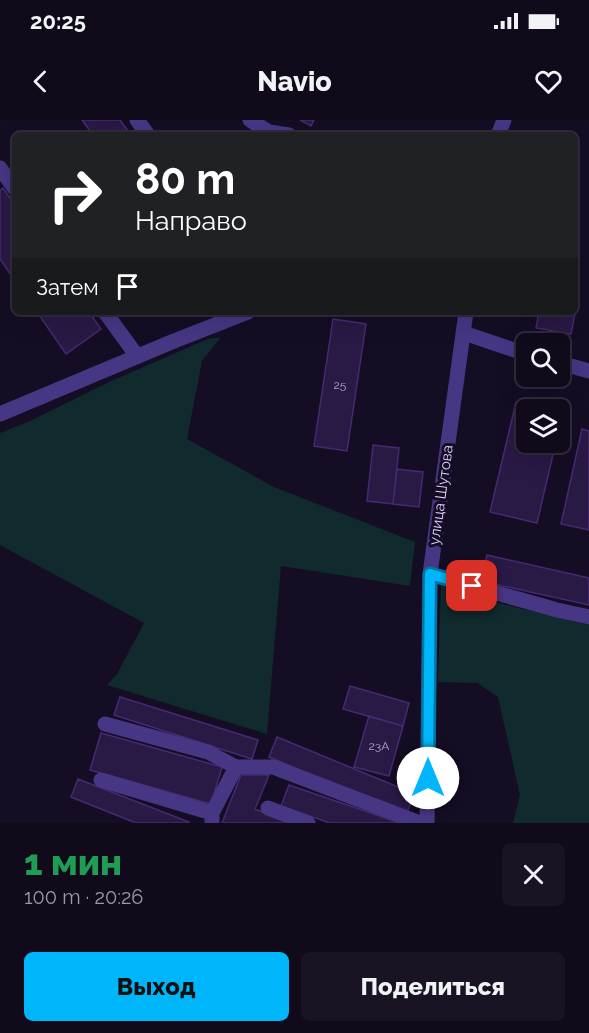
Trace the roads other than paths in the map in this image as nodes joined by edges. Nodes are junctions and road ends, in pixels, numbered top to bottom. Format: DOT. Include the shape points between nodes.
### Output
graph roads {
  1 [pos="250,120"];
  2 [pos="269,132"];
  3 [pos="0,168"];
  4 [pos="12,185"];
  5 [pos="107,315"];
  6 [pos="240,315"];
  7 [pos="466,315"];
  8 [pos="464,333"];
  9 [pos="516,351"];
  10 [pos="137,356"];
  11 [pos="570,366"];
  12 [pos="589,371"];
  13 [pos="0,414"];
  14 [pos="430,574"];
  15 [pos="589,616"];
  16 [pos="105,724"];
  17 [pos="236,767"];
  18 [pos="101,780"];
  19 [pos="268,808"];
  20 [pos="212,818"];
  21 [pos="308,823"];
  22 [pos="420,823"];
  23 [pos="427,823"];
  1 -- 2 [label="street"];
  3 -- 4 [label="street"];
  5 -- 10 [label="street"];
  6 -- 10 [label="street"];
  7 -- 8 [label="street, улица Шутова"];
  8 -- 9 [label="street"];
  8 -- 14 [label="street, улица Шутова"];
  10 -- 13 [label="street"];
  11 -- 12 [label="street"];
  14 -- 15 [label="street"];
  14 -- 23 [label="street, улица Шутова"];
  16 -- 17 [label="street" via="208,752"];
  17 -- 20 [label="street"];
  17 -- 22 [label="street" via="273,767"];
  18 -- 20 [label="street"];
  19 -- 21 [label="street"];
}
